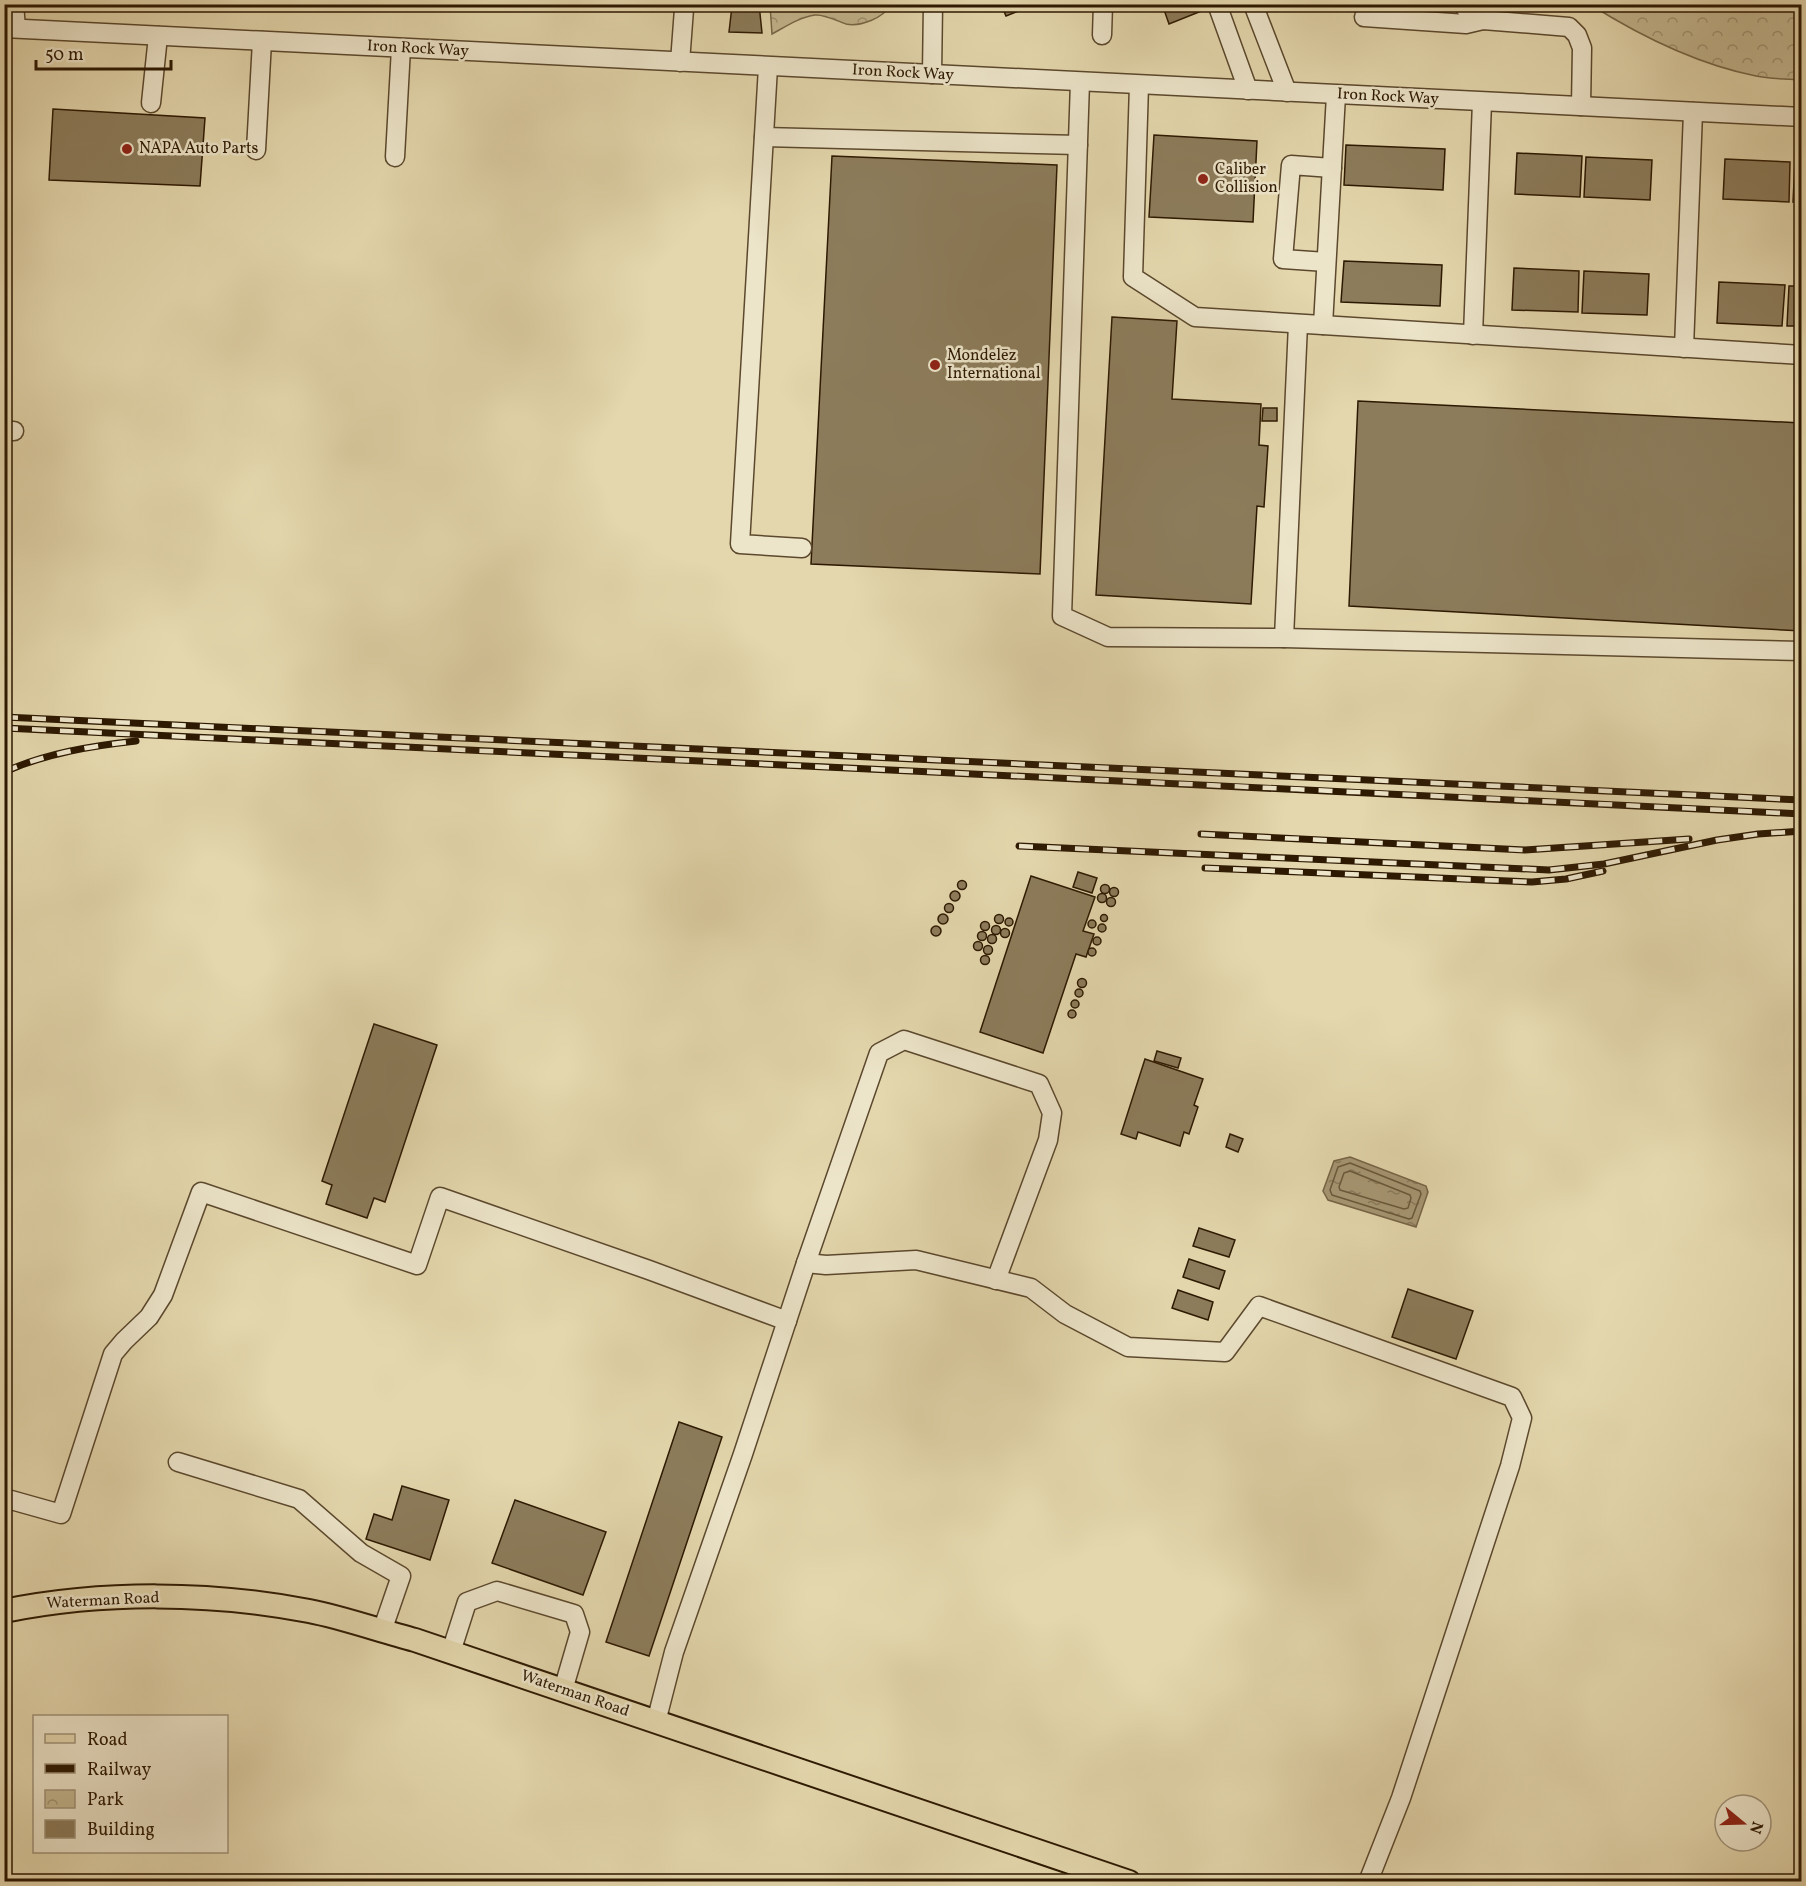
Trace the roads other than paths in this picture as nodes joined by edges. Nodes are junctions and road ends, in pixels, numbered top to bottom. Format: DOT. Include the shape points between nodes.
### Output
graph roads {
  1 [pos="14,4"];
  2 [pos="933,4"];
  3 [pos="1103,4"];
  4 [pos="1217,4"];
  5 [pos="1253,4"];
  6 [pos="1464,4"];
  7 [pos="684,9"];
  8 [pos="1364,17"];
  9 [pos="1483,20"];
  10 [pos="10,28"];
  11 [pos="1102,34"];
  12 [pos="158,36"];
  13 [pos="262,41"];
  14 [pos="400,48"];
  15 [pos="680,62"];
  16 [pos="768,67"];
  17 [pos="932,74"];
  18 [pos="1080,82"];
  19 [pos="1139,85"];
  20 [pos="1248,90"];
  21 [pos="1287,92"];
  22 [pos="1336,95"];
  23 [pos="1482,102"];
  24 [pos="151,103"];
  25 [pos="1581,106"];
  26 [pos="1693,112"];
  27 [pos="1802,117"];
  28 [pos="764,137"];
  29 [pos="1078,145"];
  30 [pos="256,150"];
  31 [pos="395,157"];
  32 [pos="1332,168"];
  33 [pos="1326,262"];
  34 [pos="1298,324"];
  35 [pos="1323,325"];
  36 [pos="1473,335"];
  37 [pos="1684,348"];
  38 [pos="1802,355"];
  39 [pos="802,548"];
  40 [pos="1284,638"];
  41 [pos="1802,651"];
  42 [pos="806,1263"];
  43 [pos="996,1280"];
  44 [pos="787,1321"];
  45 [pos="178,1461"];
  46 [pos="4,1498"];
  47 [pos="4,1611"];
  48 [pos="382,1631"];
  49 [pos="451,1652"];
  50 [pos="563,1690"];
  51 [pos="656,1722"];
  52 [pos="1129,1881"];
  53 [pos="1368,1881"];
  1 -- 10 [label="street"];
  2 -- 17 [label="street"];
  3 -- 11 [label="street"];
  4 -- 20 [label="street"];
  5 -- 21 [label="street"];
  6 -- 9 [label="street"];
  7 -- 15 [label="street"];
  8 -- 9 [label="street" via="1466,24"];
  9 -- 25 [label="street" via="1569,27 1582,48"];
  10 -- 12 [label="street, Iron Rock Way"];
  12 -- 13 [label="street, Iron Rock Way"];
  12 -- 24 [label="street"];
  13 -- 14 [label="street, Iron Rock Way"];
  13 -- 30 [label="street"];
  14 -- 15 [label="street, Iron Rock Way"];
  14 -- 31 [label="street"];
  15 -- 16 [label="street, Iron Rock Way"];
  16 -- 17 [label="street, Iron Rock Way"];
  16 -- 28 [label="street"];
  17 -- 18 [label="street, Iron Rock Way"];
  18 -- 19 [label="street, Iron Rock Way"];
  18 -- 29 [label="street"];
  19 -- 20 [label="street, Iron Rock Way"];
  19 -- 34 [label="street" via="1133,277 1195,317"];
  20 -- 21 [label="street, Iron Rock Way"];
  21 -- 22 [label="street, Iron Rock Way"];
  22 -- 23 [label="street, Iron Rock Way"];
  22 -- 32 [label="street"];
  23 -- 25 [label="street, Iron Rock Way"];
  23 -- 36 [label="street"];
  25 -- 26 [label="street, Iron Rock Way"];
  26 -- 27 [label="street, Iron Rock Way"];
  26 -- 37 [label="street"];
  28 -- 29 [label="street"];
  28 -- 39 [label="street" via="740,544"];
  29 -- 40 [label="street" via="1062,616 1108,638"];
  32 -- 33 [label="street"];
  32 -- 33 [label="street" via="1291,165 1283,259"];
  33 -- 35 [label="street"];
  34 -- 35 [label="street"];
  34 -- 40 [label="street"];
  35 -- 36 [label="street"];
  36 -- 37 [label="street"];
  37 -- 38 [label="street"];
  40 -- 41 [label="street"];
  42 -- 43 [label="street" via="916,1260"];
  42 -- 43 [label="street" via="879,1053 904,1040 1039,1084 1052,1113 1048,1140"];
  42 -- 44 [label="street"];
  43 -- 53 [label="street" via="1030,1288 1065,1314 1128,1347 1225,1352 1259,1306 1512,1397 1522,1418 1510,1466 1401,1798"];
  44 -- 46 [label="street" via="440,1197 417,1265 201,1192 163,1294 149,1317 113,1354 61,1515"];
  44 -- 51 [label="street" via="674,1652"];
  45 -- 48 [label="street" via="298,1499 361,1553 401,1576"];
  47 -- 48 [label="main road, Waterman Road" via="37,1604 125,1597 215,1598 310,1611"];
  48 -- 49 [label="main road, Waterman Road"];
  49 -- 50 [label="main road, Waterman Road"];
  49 -- 50 [label="street" via="467,1602 497,1591 574,1614 580,1632"];
  50 -- 51 [label="main road, Waterman Road"];
  51 -- 52 [label="main road, Waterman Road"];
}
